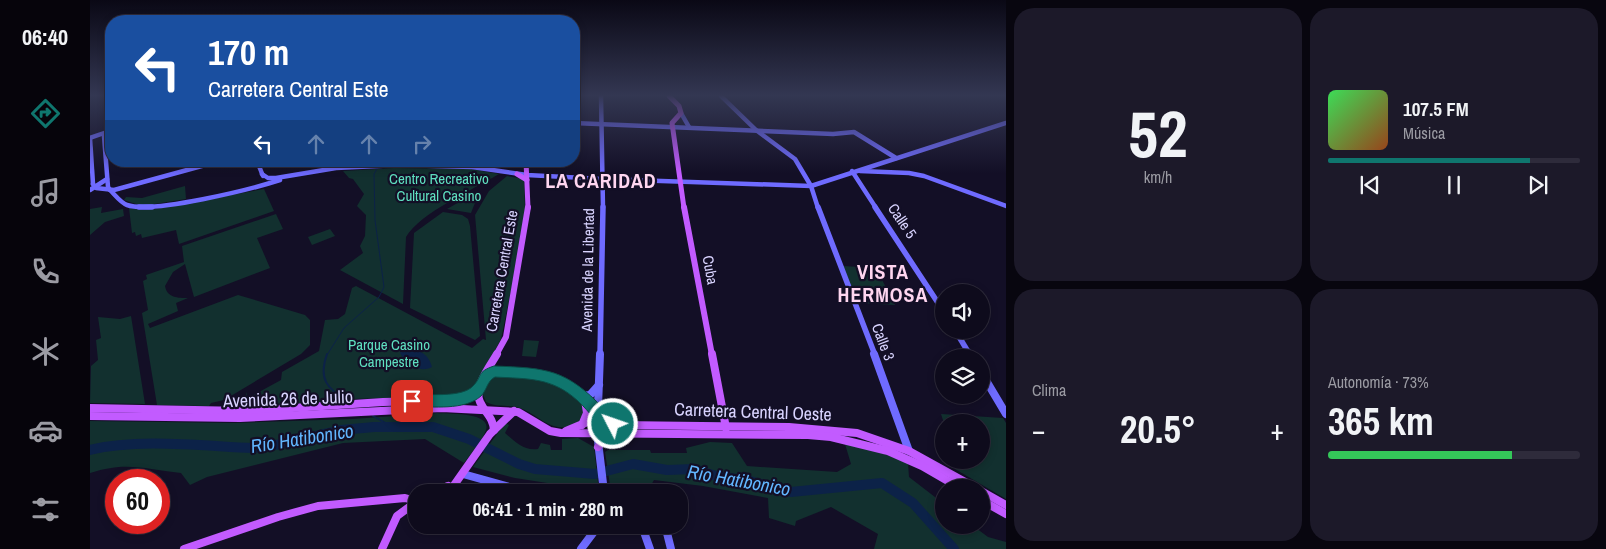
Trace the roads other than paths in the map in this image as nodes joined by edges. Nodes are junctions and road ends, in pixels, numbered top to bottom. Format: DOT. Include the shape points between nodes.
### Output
graph roads {
  1 [pos="674,122"];
  2 [pos="686,122"];
  3 [pos="747,122"];
  4 [pos="580,123"];
  5 [pos="1006,123"];
  6 [pos="602,124"];
  7 [pos="673,126"];
  8 [pos="689,127"];
  9 [pos="756,130"];
  10 [pos="105,133"];
  11 [pos="97,135"];
  12 [pos="104,136"];
  13 [pos="90,138"];
  14 [pos="105,150"];
  15 [pos="896,158"];
  16 [pos="106,167"];
  17 [pos="197,167"];
  18 [pos="259,167"];
  19 [pos="370,167"];
  20 [pos="472,167"];
  21 [pos="526,167"];
  22 [pos="852,171"];
  23 [pos="262,174"];
  24 [pos="517,174"];
  25 [pos="806,175"];
  26 [pos="527,177"];
  27 [pos="107,179"];
  28 [pos="603,179"];
  29 [pos="823,180"];
  30 [pos="270,182"];
  31 [pos="680,182"];
  32 [pos="95,186"];
  33 [pos="811,186"];
  34 [pos="90,190"];
  35 [pos="110,190"];
  36 [pos="1006,206"];
  37 [pos="935,298"];
  38 [pos="486,375"];
  39 [pos="599,385"];
  40 [pos="990,387"];
  41 [pos="478,390"];
  42 [pos="582,396"];
  43 [pos="90,408"];
  44 [pos="488,411"];
  45 [pos="514,412"];
  46 [pos="1006,414"];
  47 [pos="598,415"];
  48 [pos="90,416"];
  49 [pos="723,416"];
  50 [pos="735,426"];
  51 [pos="579,427"];
  52 [pos="726,430"];
  53 [pos="609,432"];
  54 [pos="492,433"];
  55 [pos="561,433"];
  56 [pos="597,433"];
  57 [pos="599,449"];
  58 [pos="909,450"];
  59 [pos="463,474"];
  60 [pos="944,479"];
  61 [pos="960,479"];
  62 [pos="452,484"];
  63 [pos="455,484"];
  64 [pos="499,484"];
  65 [pos="603,484"];
  66 [pos="990,496"];
  67 [pos="408,499"];
  68 [pos="990,505"];
  69 [pos="1006,505"];
  70 [pos="408,508"];
  71 [pos="1006,514"];
  72 [pos="593,534"];
  73 [pos="647,534"];
  74 [pos="668,534"];
  75 [pos="184,549"];
  76 [pos="382,549"];
  77 [pos="581,549"];
  78 [pos="650,549"];
  79 [pos="672,549"];
  1 -- 7 [label="main road"];
  2 -- 8 [label="main road"];
  3 -- 9 [label="main road, Calle 3"];
  4 -- 6 [label="main road"];
  5 -- 15 [label="main road"];
  6 -- 7 [label="main road"];
  6 -- 28 [label="main road, Avenida de la Libertad"];
  7 -- 8 [label="main road"];
  7 -- 31 [label="main road, Cuba"];
  8 -- 9 [label="main road"];
  9 -- 15 [label="main road" via="854,132"];
  9 -- 25 [label="main road, Calle 3" via="792,156"];
  10 -- 11 [label="main road"];
  11 -- 12 [label="main road"];
  11 -- 13 [label="main road"];
  12 -- 14 [label="main road"];
  13 -- 32 [label="main road"];
  15 -- 22 [label="main road"];
  16 -- 27 [label="main road"];
  17 -- 35 [label="main road"];
  18 -- 23 [label="main road"];
  19 -- 30 [label="main road"];
  20 -- 24 [label="main road"];
  21 -- 26 [label="main road, Carretera Central Este"];
  22 -- 29 [label="main road"];
  22 -- 36 [label="main road" via="917,174"];
  22 -- 37 [label="main road, Calle 5"];
  23 -- 30 [label="main road"];
  23 -- 30 [label="main road"];
  24 -- 26 [label="main road"];
  25 -- 29 [label="main road"];
  25 -- 33 [label="main road, Calle 3"];
  26 -- 28 [label="main road"];
  26 -- 38 [label="main road, Carretera Central Este" via="528,209 506,337"];
  27 -- 32 [label="main road"];
  27 -- 35 [label="main road"];
  28 -- 31 [label="main road"];
  28 -- 39 [label="main road, Avenida de la Libertad"];
  29 -- 33 [label="main road"];
  30 -- 35 [label="main road" via="248,190 146,208 126,204"];
  31 -- 33 [label="main road"];
  31 -- 49 [label="main road, Cuba"];
  32 -- 34 [label="main road"];
  32 -- 35 [label="main road"];
  33 -- 58 [label="main road, Calle 3"];
  38 -- 41 [label="main road, Carretera Central Este"];
  38 -- 42 [label="main road, Carretera Central Oeste" via="494,372 544,374"];
  39 -- 42 [label="main road" via="590,394"];
  39 -- 47 [label="main road, Avenida de la Libertad"];
  40 -- 46 [label="main road"];
  41 -- 43 [label="main road, Avenida 26 de Julio" via="456,400 246,411"];
  41 -- 44 [label="main road" via="479,401"];
  42 -- 47 [label="main road, Carretera Central Oeste"];
  42 -- 51 [label="main road" via="587,404 587,417"];
  44 -- 45 [label="main road"];
  44 -- 48 [label="main road, Avenida 26 de Julio" via="442,408 240,418"];
  44 -- 54 [label="main road" via="493,420"];
  45 -- 54 [label="main road"];
  45 -- 55 [label="main road" via="550,431"];
  47 -- 51 [label="main road"];
  47 -- 52 [label="main road, Carretera Central Oeste" via="618,425"];
  47 -- 56 [label="main road, Avenida de la Libertad"];
  49 -- 50 [label="main road"];
  49 -- 52 [label="main road, Cuba"];
  50 -- 52 [label="main road, Carretera Central Oeste"];
  50 -- 58 [label="main road, Carretera Central Oeste" via="857,433"];
  51 -- 55 [label="main road"];
  52 -- 53 [label="main road, Carretera Central Oeste" via="698,434"];
  52 -- 60 [label="main road, Carretera Central Oeste" via="847,439 884,448"];
  53 -- 56 [label="main road, Carretera Central Oeste"];
  53 -- 57 [label="main road"];
  54 -- 59 [label="main road"];
  55 -- 56 [label="main road"];
  56 -- 57 [label="main road, Avenida de la Libertad"];
  57 -- 65 [label="main road, Avenida de la Libertad"];
  58 -- 61 [label="main road, Carretera Central Oeste"];
  59 -- 62 [label="main road"];
  59 -- 63 [label="main road"];
  59 -- 64 [label="main road"];
  66 -- 69 [label="main road"];
  67 -- 75 [label="main road" via="318,506"];
  68 -- 71 [label="main road"];
  70 -- 76 [label="main road" via="397,516"];
  72 -- 77 [label="main road"];
  73 -- 78 [label="main road"];
  74 -- 79 [label="main road"];
}
